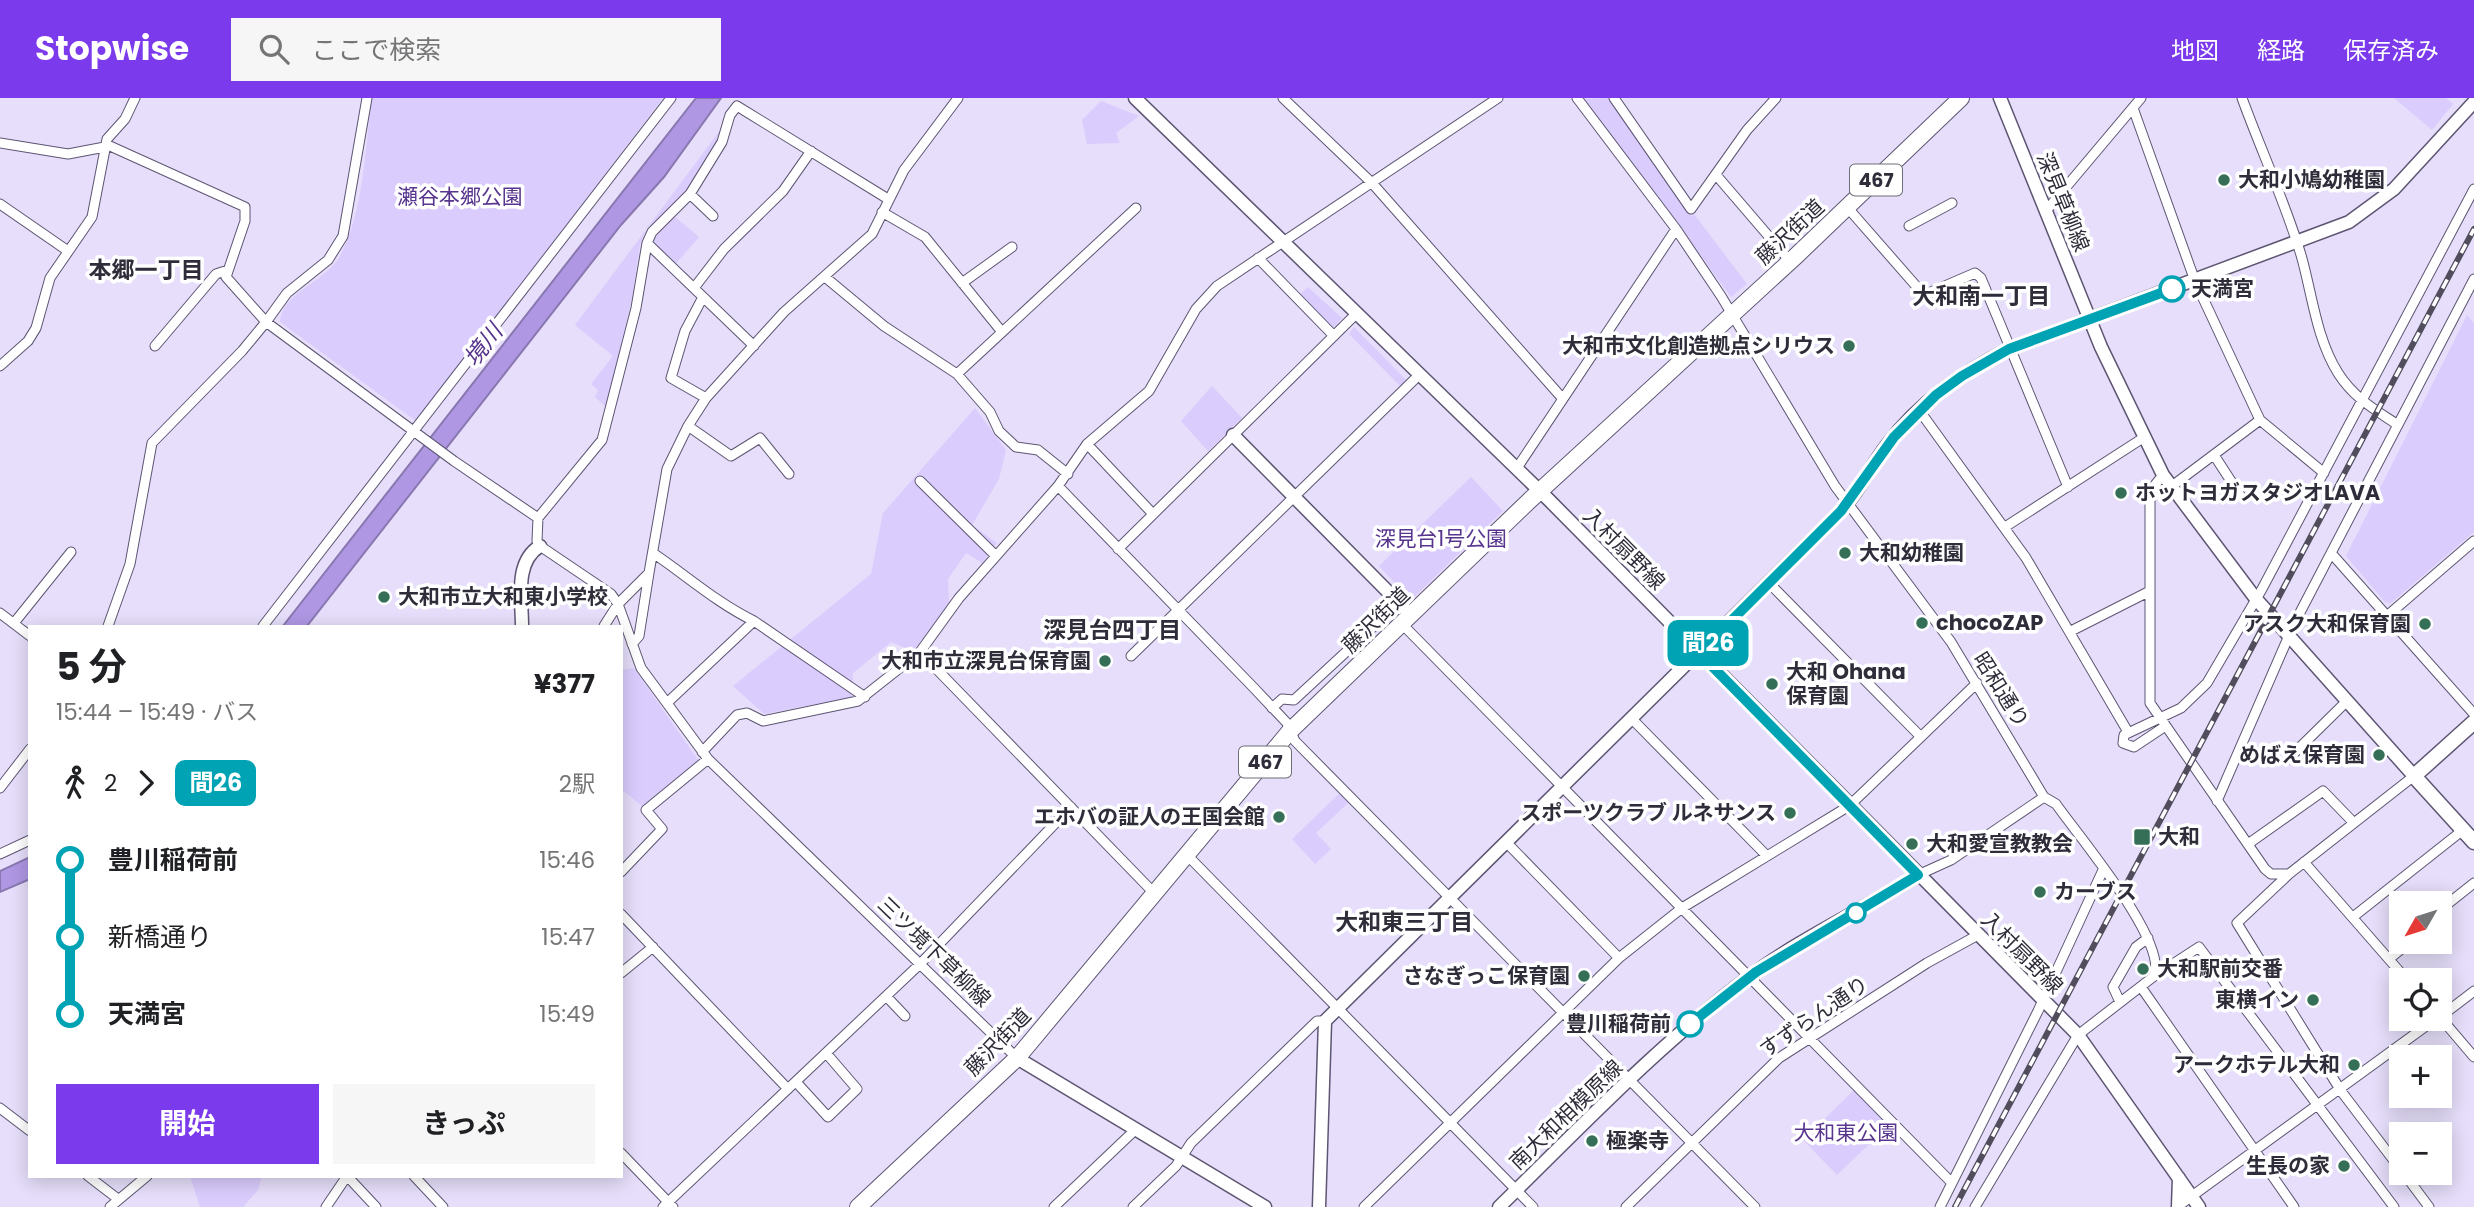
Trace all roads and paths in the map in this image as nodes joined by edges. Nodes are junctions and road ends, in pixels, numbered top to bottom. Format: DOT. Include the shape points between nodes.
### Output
graph roads {
  1 [pos="135,98"];
  2 [pos="367,98"];
  3 [pos="671,98"];
  4 [pos="958,98"];
  5 [pos="1135,98"];
  6 [pos="1283,98"];
  7 [pos="1498,98"];
  8 [pos="1577,98"];
  9 [pos="1614,98"];
  10 [pos="1776,98"];
  11 [pos="1961,98"];
  12 [pos="2000,98"];
  13 [pos="2141,98"];
  14 [pos="2242,98"];
  15 [pos="2474,102"];
  16 [pos="2133,108"];
  17 [pos="0,143"];
  18 [pos="104,148"];
  19 [pos="811,151"];
  20 [pos="1717,176"];
  21 [pos="1372,183"];
  22 [pos="2474,189"];
  23 [pos="690,194"];
  24 [pos="888,199"];
  25 [pos="1952,203"];
  26 [pos="0,204"];
  27 [pos="1847,207"];
  28 [pos="1136,208"];
  29 [pos="882,212"];
  30 [pos="2045,212"];
  31 [pos="713,216"];
  32 [pos="1909,226"];
  33 [pos="1676,229"];
  34 [pos="646,243"];
  35 [pos="1283,243"];
  36 [pos="2297,243"];
  37 [pos="1012,247"];
  38 [pos="68,251"];
  39 [pos="1258,258"];
  40 [pos="1790,261"];
  41 [pos="228,270"];
  42 [pos="825,278"];
  43 [pos="2474,279"];
  44 [pos="2195,281"];
  45 [pos="962,283"];
  46 [pos="694,288"];
  47 [pos="703,297"];
  48 [pos="1732,313"];
  49 [pos="1356,314"];
  50 [pos="2090,320"];
  51 [pos="266,322"];
  52 [pos="1002,332"];
  53 [pos="1334,335"];
  54 [pos="155,346"];
  55 [pos="754,346"];
  56 [pos="2009,349"];
  57 [pos="0,366"];
  58 [pos="957,374"];
  59 [pos="1419,375"];
  60 [pos="706,398"];
  61 [pos="1563,399"];
  62 [pos="2362,401"];
  63 [pos="1919,410"];
  64 [pos="2260,420"];
  65 [pos="2398,425"];
  66 [pos="688,426"];
  67 [pos="414,432"];
  68 [pos="1233,435"];
  69 [pos="2143,438"];
  70 [pos="1087,444"];
  71 [pos="2214,455"];
  72 [pos="1517,468"];
  73 [pos="2324,473"];
  74 [pos="789,474"];
  75 [pos="1068,474"];
  76 [pos="2163,475"];
  77 [pos="920,481"];
  78 [pos="1058,486"];
  79 [pos="2172,486"];
  80 [pos="2068,487"];
  81 [pos="1540,491"];
  82 [pos="2240,495"];
  83 [pos="1294,497"];
  84 [pos="1848,504"];
  85 [pos="1153,514"];
  86 [pos="538,518"];
  87 [pos="2005,527"];
  88 [pos="2474,541"];
  89 [pos="540,546"];
  90 [pos="1118,549"];
  91 [pos="71,552"];
  92 [pos="653,553"];
  93 [pos="2331,553"];
  94 [pos="996,556"];
  95 [pos="649,573"];
  96 [pos="1769,583"];
  97 [pos="2148,592"];
  98 [pos="2256,599"];
  99 [pos="1399,603"];
  100 [pos="618,604"];
  101 [pos="1178,610"];
  102 [pos="0,613"];
  103 [pos="2387,616"];
  104 [pos="1406,620"];
  105 [pos="754,621"];
  106 [pos="14,623"];
  107 [pos="108,625"];
  108 [pos="264,625"];
  109 [pos="522,625"];
  110 [pos="605,625"];
  111 [pos="2070,631"];
  112 [pos="28,634"];
  113 [pos="2290,635"];
  114 [pos="632,644"];
  115 [pos="920,652"];
  116 [pos="1699,653"];
  117 [pos="1131,656"];
  118 [pos="1978,683"];
  119 [pos="865,697"];
  120 [pos="2347,701"];
  121 [pos="668,702"];
  122 [pos="1272,708"];
  123 [pos="2474,714"];
  124 [pos="1631,718"];
  125 [pos="2474,722"];
  126 [pos="2162,723"];
  127 [pos="1290,731"];
  128 [pos="2128,732"];
  129 [pos="1921,737"];
  130 [pos="28,752"];
  131 [pos="705,755"];
  132 [pos="2288,759"];
  133 [pos="2414,776"];
  134 [pos="1562,786"];
  135 [pos="0,788"];
  136 [pos="2044,797"];
  137 [pos="2217,801"];
  138 [pos="1849,806"];
  139 [pos="1071,807"];
  140 [pos="2354,823"];
  141 [pos="2470,834"];
  142 [pos="28,841"];
  143 [pos="1506,842"];
  144 [pos="2248,844"];
  145 [pos="0,854"];
  146 [pos="1186,855"];
  147 [pos="1767,856"];
  148 [pos="2304,863"];
  149 [pos="623,870"];
  150 [pos="2103,870"];
  151 [pos="2289,874"];
  152 [pos="1918,875"];
  153 [pos="2474,883"];
  154 [pos="1154,893"];
  155 [pos="1449,898"];
  156 [pos="2452,900"];
  157 [pos="1682,908"];
  158 [pos="623,916"];
  159 [pos="2353,917"];
  160 [pos="1978,935"];
  161 [pos="2148,938"];
  162 [pos="653,947"];
  163 [pos="2395,954"];
  164 [pos="1619,958"];
  165 [pos="2389,959"];
  166 [pos="920,964"];
  167 [pos="2397,968"];
  168 [pos="623,971"];
  169 [pos="1749,977"];
  170 [pos="2152,977"];
  171 [pos="2141,987"];
  172 [pos="2474,991"];
  173 [pos="886,996"];
  174 [pos="2042,1001"];
  175 [pos="2120,1002"];
  176 [pos="1337,1008"];
  177 [pos="2452,1008"];
  178 [pos="1562,1012"];
  179 [pos="905,1016"];
  180 [pos="1325,1021"];
  181 [pos="2422,1031"];
  182 [pos="2451,1031"];
  183 [pos="2078,1035"];
  184 [pos="1809,1037"];
  185 [pos="826,1053"];
  186 [pos="2474,1057"];
  187 [pos="1017,1058"];
  188 [pos="1629,1080"];
  189 [pos="796,1082"];
  190 [pos="788,1089"];
  191 [pos="2341,1091"];
  192 [pos="2320,1106"];
  193 [pos="0,1108"];
  194 [pos="1450,1123"];
  195 [pos="28,1129"];
  196 [pos="1135,1130"];
  197 [pos="1691,1142"];
  198 [pos="2255,1151"];
  199 [pos="2389,1154"];
  200 [pos="623,1155"];
  201 [pos="1181,1158"];
  202 [pos="91,1178"];
  203 [pos="144,1178"];
  204 [pos="346,1178"];
  205 [pos="349,1178"];
  206 [pos="416,1178"];
  207 [pos="2179,1178"];
  208 [pos="1952,1183"];
  209 [pos="2413,1185"];
  210 [pos="1516,1190"];
  211 [pos="118,1199"];
  212 [pos="2196,1202"];
  213 [pos="668,1205"];
  214 [pos="110,1207"];
  215 [pos="326,1207"];
  216 [pos="376,1207"];
  217 [pos="443,1207"];
  218 [pos="858,1207"];
  219 [pos="1054,1207"];
  220 [pos="1133,1207"];
  221 [pos="1265,1207"];
  222 [pos="1319,1207"];
  223 [pos="1364,1207"];
  224 [pos="1499,1207"];
  225 [pos="1533,1207"];
  226 [pos="1626,1207"];
  227 [pos="1755,1207"];
  228 [pos="1940,1207"];
  229 [pos="1975,1207"];
  230 [pos="2177,1207"];
  231 [pos="2294,1207"];
  232 [pos="2394,1207"];
  233 [pos="2430,1207"];
  1 -- 18 [label="street"];
  2 -- 51 [label="street" via="343,236 328,260 287,293"];
  3 -- 67 [label="street"];
  4 -- 24 [label="street"];
  5 -- 35 [label="street, 入村扇野線"];
  6 -- 21 [label="street"];
  7 -- 21 [label="street"];
  8 -- 33 [label="street, 昭和通り"];
  9 -- 20 [label="street" via="1691,209"];
  10 -- 20 [label="street" via="1747,130"];
  11 -- 27 [label="highway, 藤沢街道 / 467"];
  12 -- 30 [label="street, 深見草柳線"];
  13 -- 16 [label="street"];
  14 -- 36 [label="street"];
  15 -- 36 [label="street" via="2376,204 2349,222"];
  16 -- 30 [label="street"];
  16 -- 44 [label="street"];
  17 -- 18 [label="street" via="68,154"];
  18 -- 38 [label="street" via="92,217"];
  18 -- 41 [label="street" via="110,146 245,207 245,221"];
  19 -- 23 [label="street" via="737,106 722,142"];
  19 -- 24 [label="street"];
  19 -- 46 [label="street" via="783,191 724,249"];
  20 -- 40 [label="street"];
  21 -- 35 [label="street"];
  21 -- 61 [label="street"];
  22 -- 62 [label="street"];
  23 -- 31 [label="street"];
  23 -- 34 [label="street"];
  24 -- 29 [label="street"];
  25 -- 32 [label="street"];
  26 -- 38 [label="street"];
  27 -- 40 [label="highway, 藤沢街道 / 467"];
  27 -- 56 [label="street" via="1924,295 1975,273 1981,278"];
  28 -- 52 [label="street"];
  29 -- 42 [label="street" via="872,234"];
  29 -- 45 [label="street" via="925,237"];
  30 -- 50 [label="street, 深見草柳線"];
  33 -- 48 [label="street, 昭和通り"];
  33 -- 61 [label="street"];
  34 -- 46 [label="street"];
  34 -- 86 [label="street" via="636,308 603,440"];
  35 -- 39 [label="street"];
  35 -- 49 [label="street, 入村扇野線"];
  36 -- 44 [label="street"];
  36 -- 62 [label="street" via="2325,348 2337,372"];
  37 -- 45 [label="street"];
  38 -- 57 [label="street" via="50,278 36,328"];
  39 -- 53 [label="street"];
  39 -- 70 [label="street" via="1217,286 1196,309 1149,391"];
  40 -- 48 [label="highway, 藤沢街道 / 467"];
  41 -- 51 [label="street" via="226,277"];
  41 -- 54 [label="street" via="216,274"];
  42 -- 55 [label="street"];
  42 -- 58 [label="street" via="884,326"];
  43 -- 65 [label="street"];
  44 -- 50 [label="street"];
  44 -- 64 [label="street"];
  45 -- 52 [label="street"];
  46 -- 47 [label="street"];
  47 -- 55 [label="street"];
  47 -- 60 [label="street" via="685,331 671,379"];
  48 -- 81 [label="highway, 藤沢街道 / 467"];
  48 -- 84 [label="street, 昭和通り"];
  49 -- 53 [label="street"];
  49 -- 59 [label="street, 入村扇野線"];
  50 -- 56 [label="street"];
  50 -- 69 [label="street, 深見草柳線"];
  51 -- 67 [label="street"];
  51 -- 107 [label="street" via="152,443 130,564"];
  52 -- 58 [label="street"];
  53 -- 68 [label="street"];
  55 -- 60 [label="street"];
  56 -- 63 [label="street" via="1962,376"];
  56 -- 80 [label="street"];
  58 -- 75 [label="street" via="1016,447 1038,450"];
  59 -- 72 [label="street, 入村扇野線"];
  59 -- 83 [label="street"];
  60 -- 66 [label="street"];
  61 -- 72 [label="street"];
  62 -- 65 [label="street"];
  62 -- 73 [label="street"];
  63 -- 84 [label="street" via="1888,443"];
  63 -- 87 [label="street"];
  64 -- 71 [label="street"];
  64 -- 73 [label="street"];
  65 -- 93 [label="street"];
  66 -- 74 [label="street" via="730,456 760,438"];
  66 -- 92 [label="street" via="667,469"];
  67 -- 86 [label="street"];
  67 -- 108 [label="street"];
  68 -- 83 [label="street"];
  68 -- 85 [label="street"];
  69 -- 76 [label="street, 深見草柳線"];
  69 -- 80 [label="street"];
  70 -- 75 [label="street"];
  70 -- 85 [label="street"];
  71 -- 79 [label="street"];
  71 -- 82 [label="street"];
  72 -- 81 [label="street, 入村扇野線"];
  73 -- 98 [label="street"];
  75 -- 78 [label="street"];
  76 -- 79 [label="street, 深見草柳線"];
  76 -- 97 [label="street" via="2150,499"];
  77 -- 94 [label="street"];
  78 -- 90 [label="street"];
  78 -- 94 [label="street"];
  79 -- 98 [label="street, 深見草柳線"];
  80 -- 87 [label="street"];
  81 -- 104 [label="highway, 藤沢街道 / 467"];
  81 -- 116 [label="street, 入村扇野線"];
  83 -- 99 [label="street"];
  83 -- 101 [label="street"];
  84 -- 96 [label="street"];
  84 -- 118 [label="street, 昭和通り"];
  85 -- 90 [label="street"];
  86 -- 89 [label="street"];
  87 -- 111 [label="street"];
  88 -- 103 [label="street"];
  89 -- 100 [label="street" via="605,588"];
  89 -- 109 [label="street" via="527,557 522,570"];
  90 -- 101 [label="street"];
  91 -- 106 [label="street"];
  92 -- 95 [label="street"];
  92 -- 105 [label="street" via="723,606"];
  93 -- 103 [label="street"];
  93 -- 113 [label="street"];
  94 -- 115 [label="street" via="958,598"];
  95 -- 100 [label="street"];
  95 -- 114 [label="street" via="639,636"];
  96 -- 116 [label="street"];
  96 -- 129 [label="street"];
  97 -- 111 [label="street"];
  97 -- 126 [label="street" via="2149,697"];
  98 -- 113 [label="street, 深見草柳線"];
  98 -- 126 [label="street" via="2207,683"];
  99 -- 104 [label="street"];
  99 -- 122 [label="street" via="1294,700 1282,699"];
  100 -- 110 [label="street"];
  100 -- 114 [label="street, 三ツ境下草柳線"];
  101 -- 117 [label="street"];
  101 -- 122 [label="street"];
  102 -- 106 [label="street"];
  103 -- 123 [label="street"];
  104 -- 127 [label="highway, 藤沢街道 / 467"];
  104 -- 134 [label="street"];
  105 -- 119 [label="street"];
  105 -- 121 [label="street"];
  106 -- 112 [label="street"];
  111 -- 128 [label="street"];
  113 -- 120 [label="street, 深見草柳線"];
  113 -- 137 [label="street"];
  114 -- 121 [label="street, 三ツ境下草柳線" via="641,668"];
  115 -- 119 [label="street"];
  115 -- 139 [label="street"];
  116 -- 124 [label="street"];
  116 -- 138 [label="street, 入村扇野線"];
  118 -- 129 [label="street"];
  118 -- 136 [label="street, 昭和通り"];
  119 -- 131 [label="street" via="763,721 747,713 737,715"];
  120 -- 132 [label="street"];
  120 -- 133 [label="street, 深見草柳線"];
  121 -- 131 [label="street, 三ツ境下草柳線"];
  122 -- 127 [label="street"];
  124 -- 134 [label="street"];
  124 -- 147 [label="street"];
  125 -- 133 [label="main road"];
  126 -- 128 [label="street"];
  126 -- 128 [label="street" via="2130,748 2122,738"];
  126 -- 137 [label="street"];
  127 -- 146 [label="highway, 藤沢街道 / 467"];
  127 -- 155 [label="street"];
  129 -- 138 [label="street"];
  130 -- 135 [label="street"];
  131 -- 149 [label="street" via="646,810 662,828"];
  131 -- 166 [label="street, 三ツ境下草柳線"];
  133 -- 140 [label="street"];
  133 -- 141 [label="main road"];
  134 -- 143 [label="street"];
  134 -- 157 [label="street"];
  136 -- 150 [label="street, 昭和通り" via="2056,804"];
  136 -- 152 [label="street, 南大和相模原線" via="1951,860"];
  137 -- 144 [label="street"];
  138 -- 147 [label="street"];
  138 -- 152 [label="street, 入村扇野線"];
  139 -- 154 [label="street"];
  139 -- 166 [label="street"];
  140 -- 144 [label="street" via="2323,791"];
  140 -- 148 [label="street"];
  141 -- 159 [label="street"];
  142 -- 145 [label="street"];
  143 -- 155 [label="street"];
  143 -- 164 [label="street"];
  144 -- 151 [label="street" via="2269,872"];
  146 -- 154 [label="highway, 藤沢街道 / 467"];
  146 -- 176 [label="street"];
  147 -- 157 [label="street"];
  148 -- 151 [label="street"];
  148 -- 159 [label="street"];
  150 -- 161 [label="street, 昭和通り"];
  150 -- 174 [label="street"];
  151 -- 191 [label="street" via="2238,926"];
  152 -- 160 [label="street, 入村扇野線"];
  152 -- 169 [label="street, 南大和相模原線"];
  153 -- 156 [label="street"];
  154 -- 187 [label="highway, 藤沢街道 / 467"];
  155 -- 176 [label="street"];
  155 -- 178 [label="street"];
  157 -- 164 [label="street"];
  157 -- 169 [label="street"];
  158 -- 162 [label="street"];
  159 -- 165 [label="street"];
  160 -- 174 [label="street, 入村扇野線"];
  160 -- 184 [label="street, すずらん通り"];
  161 -- 170 [label="street" via="2156,959"];
  161 -- 175 [label="street" via="2136,947 2113,987"];
  162 -- 168 [label="street"];
  162 -- 190 [label="street"];
  163 -- 165 [label="street"];
  164 -- 178 [label="street"];
  165 -- 167 [label="street"];
  166 -- 173 [label="street"];
  166 -- 187 [label="street, 三ツ境下草柳線"];
  169 -- 184 [label="street"];
  169 -- 188 [label="street, 南大和相模原線"];
  170 -- 171 [label="street"];
  170 -- 192 [label="street" via="2194,947 2204,950"];
  171 -- 175 [label="street"];
  171 -- 198 [label="street"];
  172 -- 177 [label="street"];
  173 -- 179 [label="street"];
  173 -- 185 [label="street"];
  174 -- 183 [label="street, 入村扇野線"];
  174 -- 208 [label="street"];
  175 -- 183 [label="street"];
  176 -- 180 [label="street"];
  176 -- 194 [label="street"];
  178 -- 188 [label="street"];
  178 -- 194 [label="street"];
  180 -- 201 [label="street" via="1317,1021"];
  180 -- 222 [label="street"];
  181 -- 191 [label="street"];
  182 -- 186 [label="street"];
  183 -- 207 [label="street, 入村扇野線"];
  183 -- 229 [label="street"];
  184 -- 197 [label="street, すずらん通り" via="1779,1058"];
  184 -- 208 [label="street"];
  185 -- 189 [label="street"];
  185 -- 189 [label="street" via="857,1089 828,1117"];
  187 -- 196 [label="street, 三ツ境下草柳線"];
  187 -- 218 [label="highway, 藤沢街道 / 467"];
  188 -- 197 [label="street"];
  188 -- 210 [label="street, 南大和相模原線"];
  189 -- 190 [label="street"];
  190 -- 213 [label="street"];
  191 -- 192 [label="street"];
  191 -- 199 [label="street"];
  192 -- 198 [label="street"];
  192 -- 232 [label="street"];
  193 -- 195 [label="street"];
  194 -- 210 [label="street"];
  194 -- 223 [label="street"];
  196 -- 201 [label="street, 三ツ境下草柳線"];
  196 -- 219 [label="street"];
  197 -- 226 [label="street, すずらん通り"];
  197 -- 227 [label="street"];
  198 -- 212 [label="street"];
  198 -- 231 [label="street"];
  200 -- 213 [label="street"];
  201 -- 220 [label="street"];
  201 -- 221 [label="street, 三ツ境下草柳線"];
  202 -- 211 [label="street"];
  203 -- 211 [label="street"];
  204 -- 215 [label="street"];
  205 -- 216 [label="street"];
  206 -- 217 [label="street"];
  207 -- 212 [label="street, 入村扇野線"];
  207 -- 230 [label="street"];
  208 -- 228 [label="street"];
  209 -- 233 [label="street"];
  210 -- 224 [label="street, 南大和相模原線"];
  210 -- 225 [label="street"];
  211 -- 214 [label="street"];
  212 -- 230 [label="street"];
}
